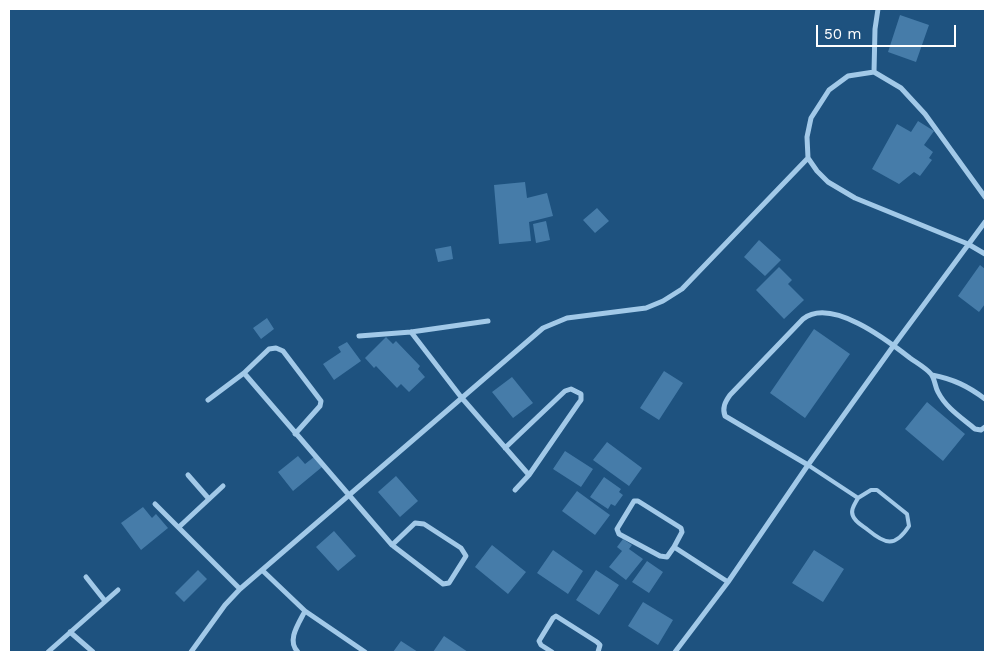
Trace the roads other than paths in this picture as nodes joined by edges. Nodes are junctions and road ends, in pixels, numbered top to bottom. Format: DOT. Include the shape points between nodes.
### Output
graph roads {
  1 [pos="878,9"];
  2 [pos="874,72"];
  3 [pos="808,158"];
  4 [pos="985,196"];
  5 [pos="985,222"];
  6 [pos="968,244"];
  7 [pos="985,254"];
  8 [pos="488,321"];
  9 [pos="411,332"];
  10 [pos="359,336"];
  11 [pos="894,345"];
  12 [pos="244,373"];
  13 [pos="932,375"];
  14 [pos="461,397"];
  15 [pos="985,399"];
  16 [pos="208,400"];
  17 [pos="985,427"];
  18 [pos="295,434"];
  19 [pos="505,448"];
  20 [pos="808,465"];
  21 [pos="529,474"];
  22 [pos="188,475"];
  23 [pos="223,486"];
  24 [pos="516,490"];
  25 [pos="348,495"];
  26 [pos="858,498"];
  27 [pos="209,499"];
  28 [pos="155,504"];
  29 [pos="178,527"];
  30 [pos="392,545"];
  31 [pos="674,547"];
  32 [pos="262,570"];
  33 [pos="86,577"];
  34 [pos="728,582"];
  35 [pos="240,588"];
  36 [pos="118,590"];
  37 [pos="105,601"];
  38 [pos="305,611"];
  39 [pos="70,632"];
  40 [pos="48,652"];
  41 [pos="93,652"];
  42 [pos="191,652"];
  43 [pos="298,652"];
  44 [pos="365,652"];
  45 [pos="552,652"];
  46 [pos="598,652"];
  47 [pos="675,652"];
  1 -- 2 [label="street"];
  2 -- 3 [label="street" via="848,76 829,90 811,118 807,137"];
  2 -- 4 [label="street" via="901,88 925,114"];
  3 -- 6 [label="street" via="828,182 855,198"];
  3 -- 14 [label="street" via="682,289 646,308 568,318 543,328"];
  5 -- 6 [label="street"];
  6 -- 7 [label="street"];
  6 -- 11 [label="street"];
  8 -- 9 [label="street"];
  9 -- 10 [label="street"];
  9 -- 14 [label="street"];
  11 -- 13 [label="street"];
  11 -- 20 [label="street"];
  11 -- 20 [label="street" via="845,317 810,313 730,395 723,411 725,416"];
  12 -- 16 [label="street"];
  12 -- 18 [label="street"];
  12 -- 18 [label="street" via="269,349 283,351 321,401"];
  13 -- 15 [label="street" via="950,378 970,387"];
  13 -- 17 [label="street" via="945,404 975,429"];
  14 -- 19 [label="street"];
  14 -- 25 [label="street"];
  18 -- 25 [label="street"];
  19 -- 21 [label="street"];
  19 -- 21 [label="street" via="565,391 571,389 581,394 581,400"];
  20 -- 26 [label="lane"];
  20 -- 34 [label="street"];
  21 -- 24 [label="street"];
  22 -- 27 [label="street"];
  23 -- 27 [label="street"];
  25 -- 30 [label="street"];
  25 -- 32 [label="street"];
  26 -- 26 [label="lane" via="852,516 882,541 896,540 909,526 907,514 877,490"];
  27 -- 29 [label="street"];
  28 -- 29 [label="street"];
  29 -- 35 [label="street"];
  30 -- 30 [label="street" via="443,584 449,583 466,556 461,548 420,522"];
  31 -- 31 [label="street" via="667,556 660,556 619,534 617,529 634,501 681,528"];
  31 -- 34 [label="street"];
  32 -- 35 [label="street"];
  32 -- 38 [label="street"];
  33 -- 37 [label="street"];
  34 -- 47 [label="street"];
  35 -- 42 [label="street"];
  36 -- 37 [label="street"];
  37 -- 39 [label="street"];
  38 -- 43 [label="street" via="293,637 293,645"];
  38 -- 44 [label="street"];
  39 -- 40 [label="street"];
  39 -- 41 [label="street"];
  45 -- 46 [label="street" via="539,641 556,616 597,642 600,645"];
}
